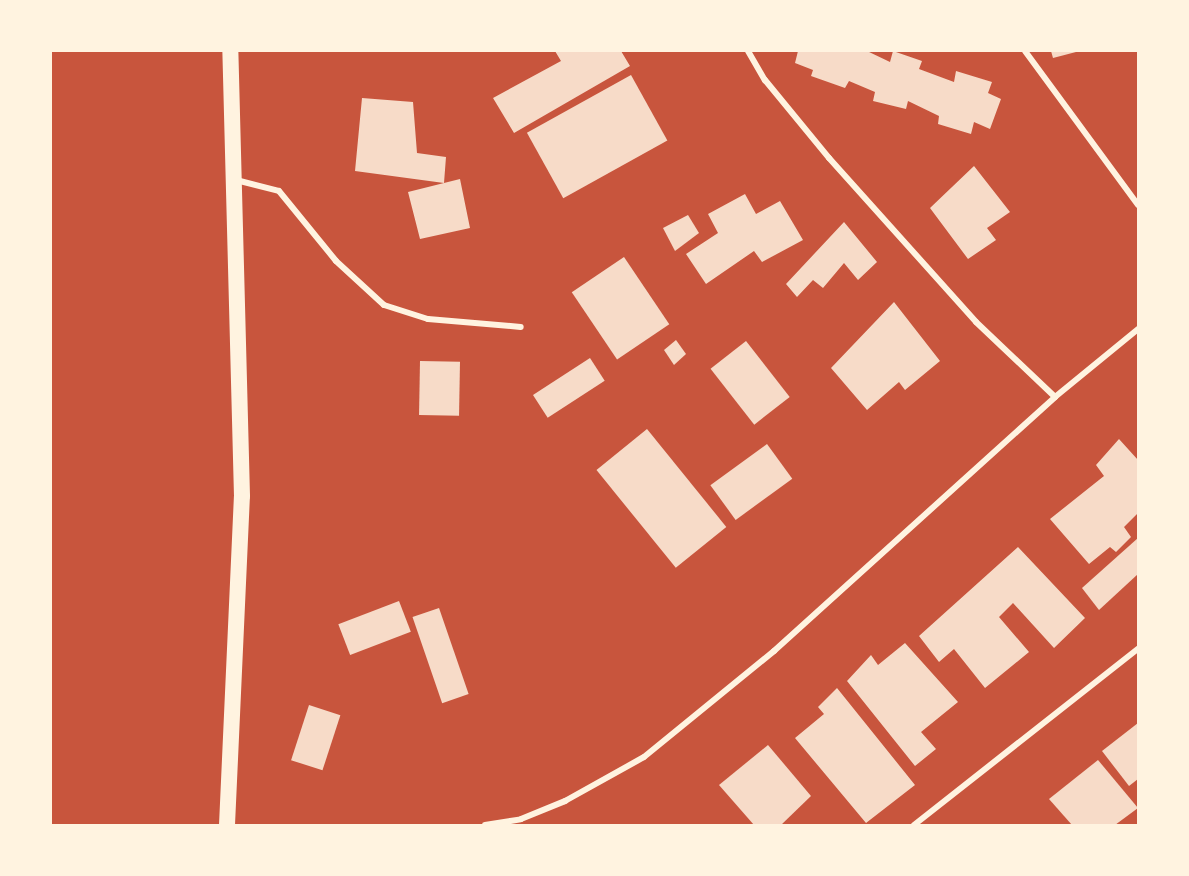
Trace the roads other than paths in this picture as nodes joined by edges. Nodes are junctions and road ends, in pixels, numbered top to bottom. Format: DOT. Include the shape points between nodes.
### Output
graph roads {
  1 [pos="230,51"];
  2 [pos="747,51"];
  3 [pos="1026,51"];
  4 [pos="232,179"];
  5 [pos="1138,205"];
  6 [pos="521,327"];
  7 [pos="1138,329"];
  8 [pos="1054,398"];
  9 [pos="1138,649"];
  10 [pos="227,825"];
  11 [pos="485,825"];
  12 [pos="914,825"];
  1 -- 4 [label="highway"];
  2 -- 8 [label="street" via="765,80 829,158 976,322"];
  3 -- 5 [label="street"];
  4 -- 6 [label="street" via="279,190 344,270 384,305 421,318"];
  4 -- 10 [label="highway" via="242,496"];
  7 -- 8 [label="street"];
  8 -- 11 [label="street" via="774,651 644,757 565,801 521,819"];
  9 -- 12 [label="street"];
}
